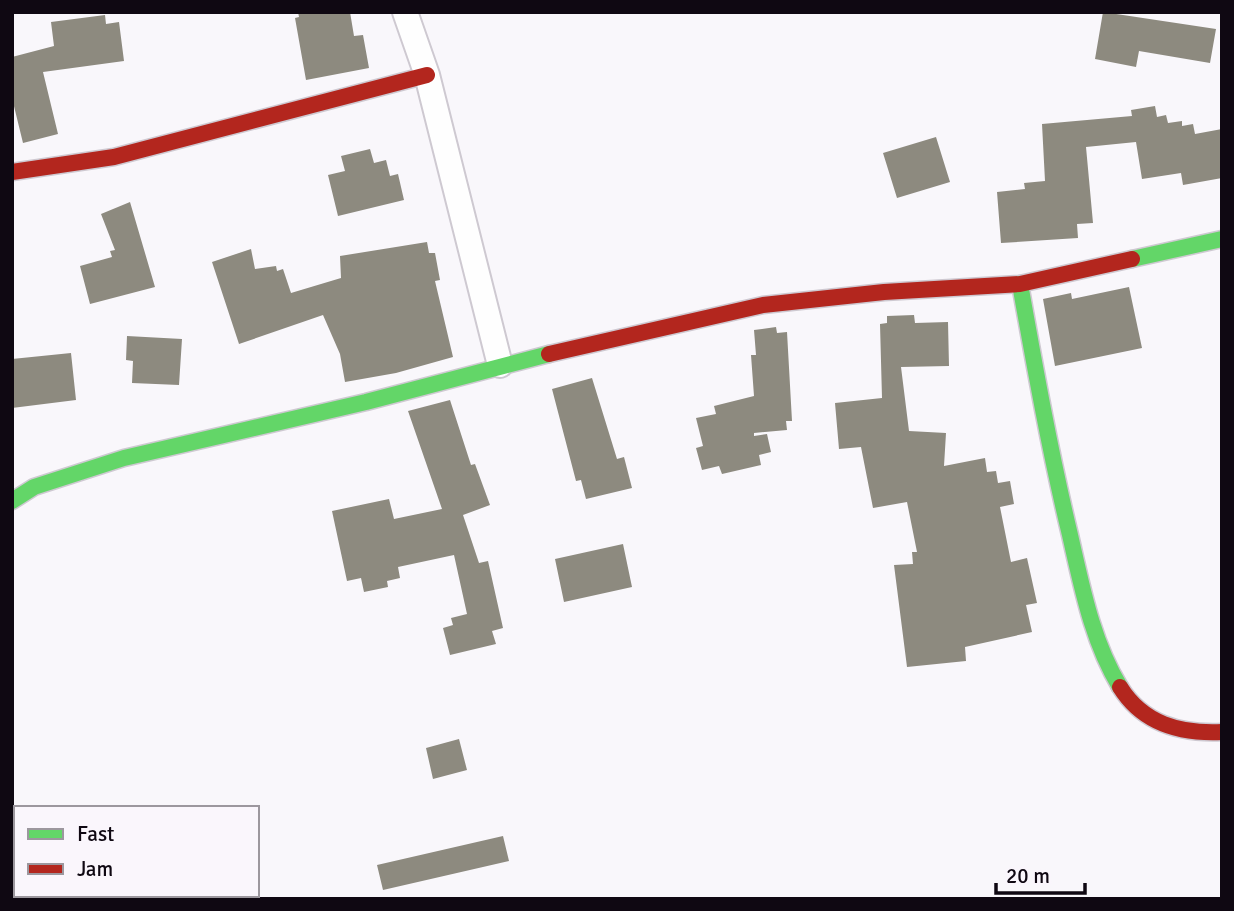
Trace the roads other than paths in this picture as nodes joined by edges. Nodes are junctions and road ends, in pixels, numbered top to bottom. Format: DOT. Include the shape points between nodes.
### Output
graph roads {
  1 [pos="404,12"];
  2 [pos="427,75"];
  3 [pos="12,172"];
  4 [pos="1222,239"];
  5 [pos="1020,284"];
  6 [pos="500,365"];
  7 [pos="12,501"];
  8 [pos="1222,732"];
  1 -- 2 [label="street"];
  2 -- 3 [label="street" via="114,157"];
  2 -- 6 [label="street"];
  4 -- 5 [label="street"];
  5 -- 6 [label="street" via="763,305"];
  5 -- 8 [label="street" via="1054,470 1089,614 1112,675 1138,710 1170,728"];
  6 -- 7 [label="street" via="366,402 124,457 34,487"];
}
